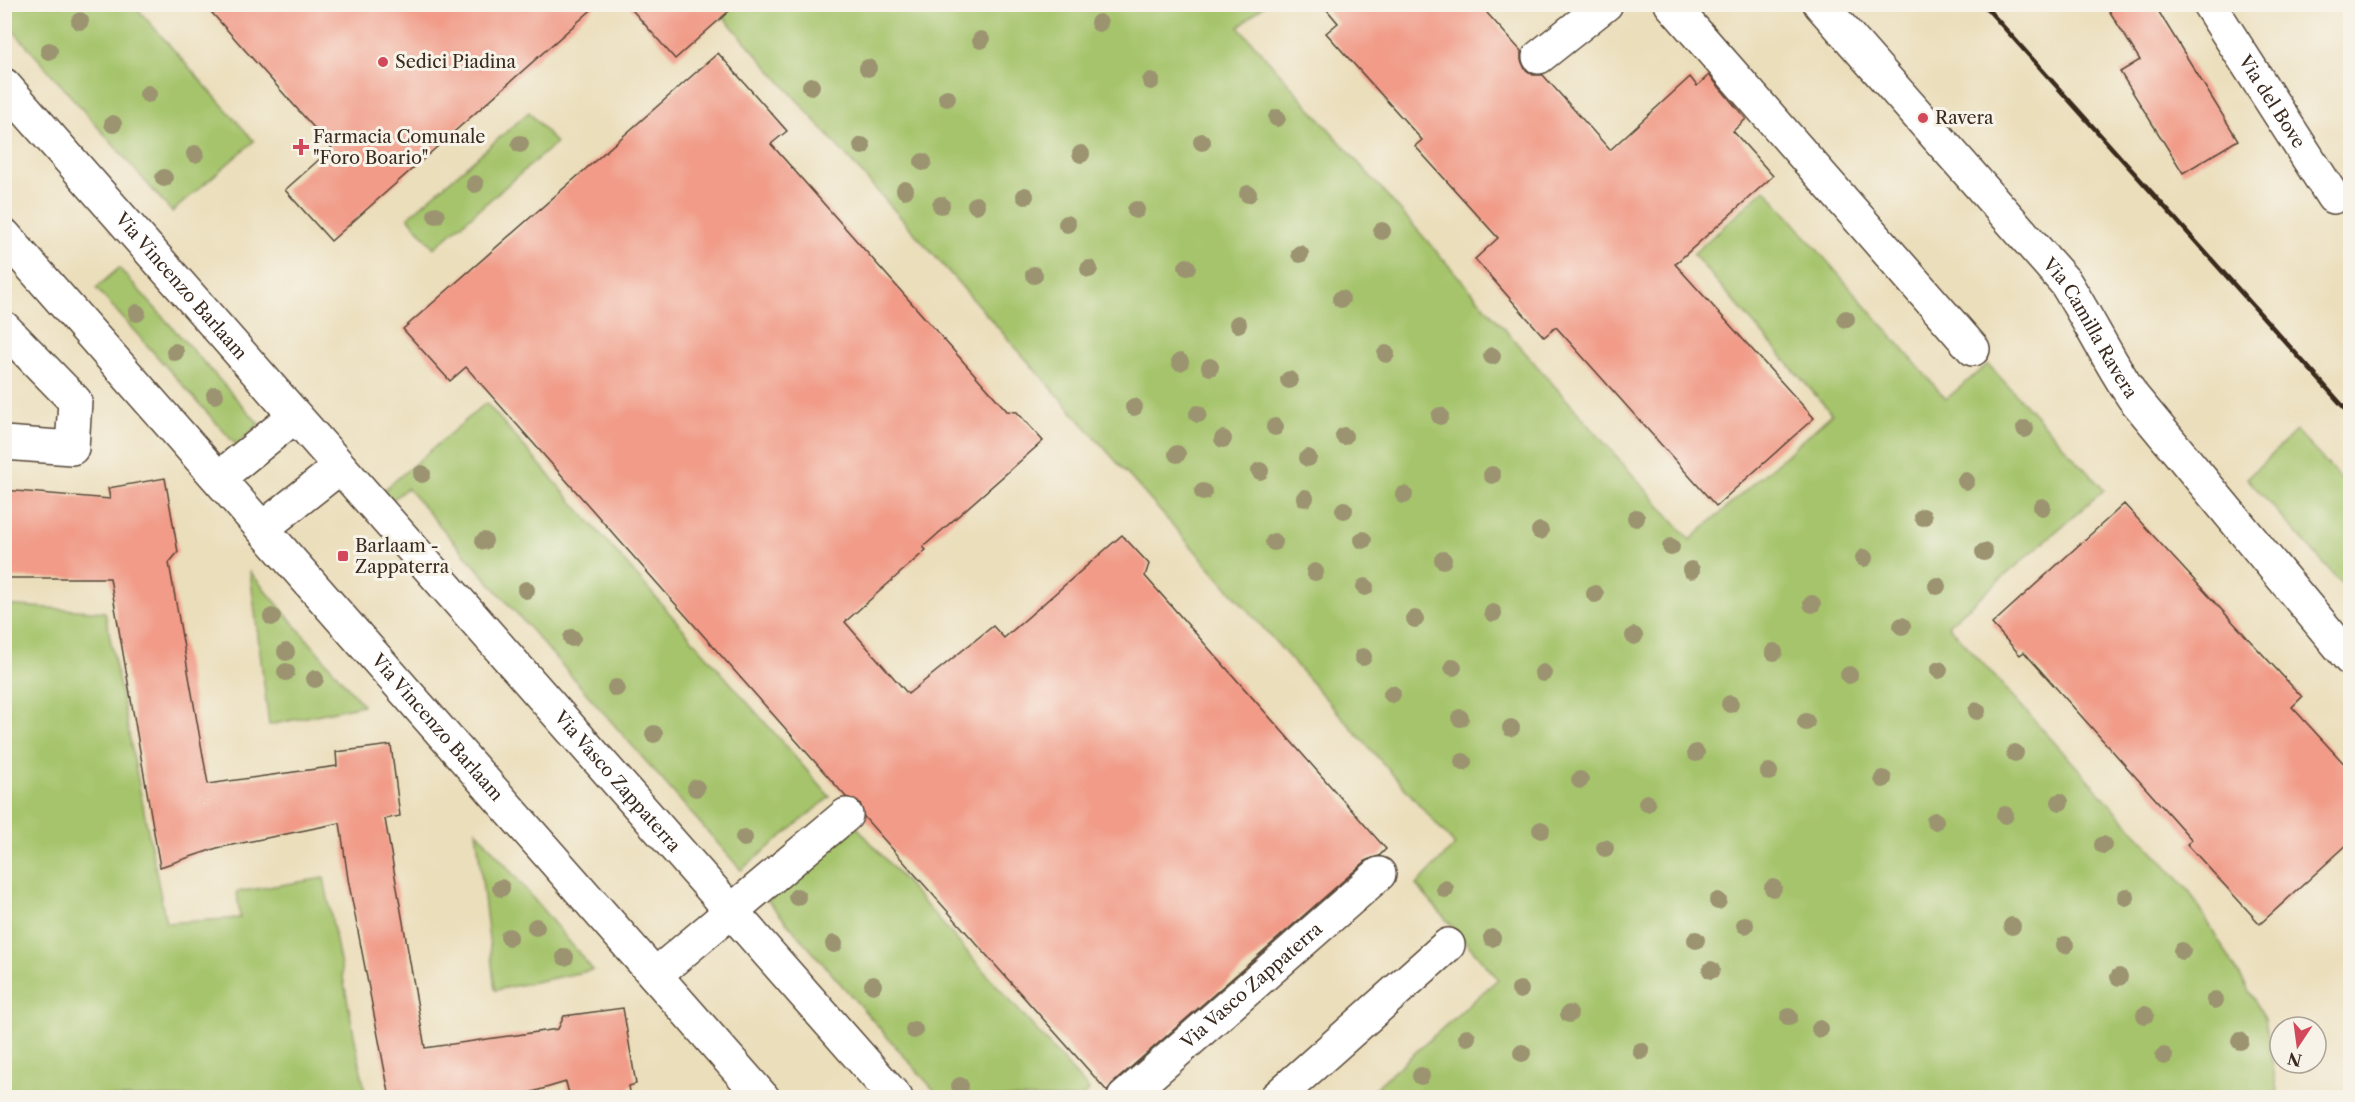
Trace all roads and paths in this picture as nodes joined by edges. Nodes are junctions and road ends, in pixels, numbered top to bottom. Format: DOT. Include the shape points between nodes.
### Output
graph roads {
  1 [pos="1606,4"];
  2 [pos="1671,4"];
  3 [pos="1820,4"];
  4 [pos="2209,4"];
  5 [pos="1539,57"];
  6 [pos="4,85"];
  7 [pos="2333,197"];
  8 [pos="4,235"];
  9 [pos="4,328"];
  10 [pos="1973,350"];
  11 [pos="295,416"];
  12 [pos="4,443"];
  13 [pos="220,477"];
  14 [pos="350,479"];
  15 [pos="264,527"];
  16 [pos="2350,659"];
  17 [pos="846,815"];
  18 [pos="1379,874"];
  19 [pos="731,911"];
  20 [pos="1448,945"];
  21 [pos="656,975"];
  22 [pos="763,1098"];
  23 [pos="896,1098"];
  24 [pos="1124,1098"];
  25 [pos="1276,1098"];
  1 -- 5 [label="street"];
  2 -- 10 [label="street"];
  3 -- 16 [label="street, Via Camilla Ravera" via="2065,282 2133,397"];
  4 -- 7 [label="street, Via del Bove"];
  6 -- 11 [label="street, Via Vincenzo Barlaam"];
  8 -- 13 [label="street, Via Vincenzo Barlaam"];
  9 -- 12 [label="street" via="75,401 72,448"];
  11 -- 13 [label="street"];
  11 -- 14 [label="street, Via Vasco Zappaterra"];
  13 -- 15 [label="street, Via Vincenzo Barlaam"];
  14 -- 15 [label="street"];
  14 -- 19 [label="street, Via Vasco Zappaterra"];
  15 -- 21 [label="street, Via Vincenzo Barlaam"];
  17 -- 19 [label="street"];
  18 -- 24 [label="street, Via Vasco Zappaterra"];
  19 -- 21 [label="street"];
  19 -- 23 [label="street, Via Vasco Zappaterra"];
  20 -- 25 [label="street"];
  21 -- 22 [label="street, Via Vincenzo Barlaam"];
}
